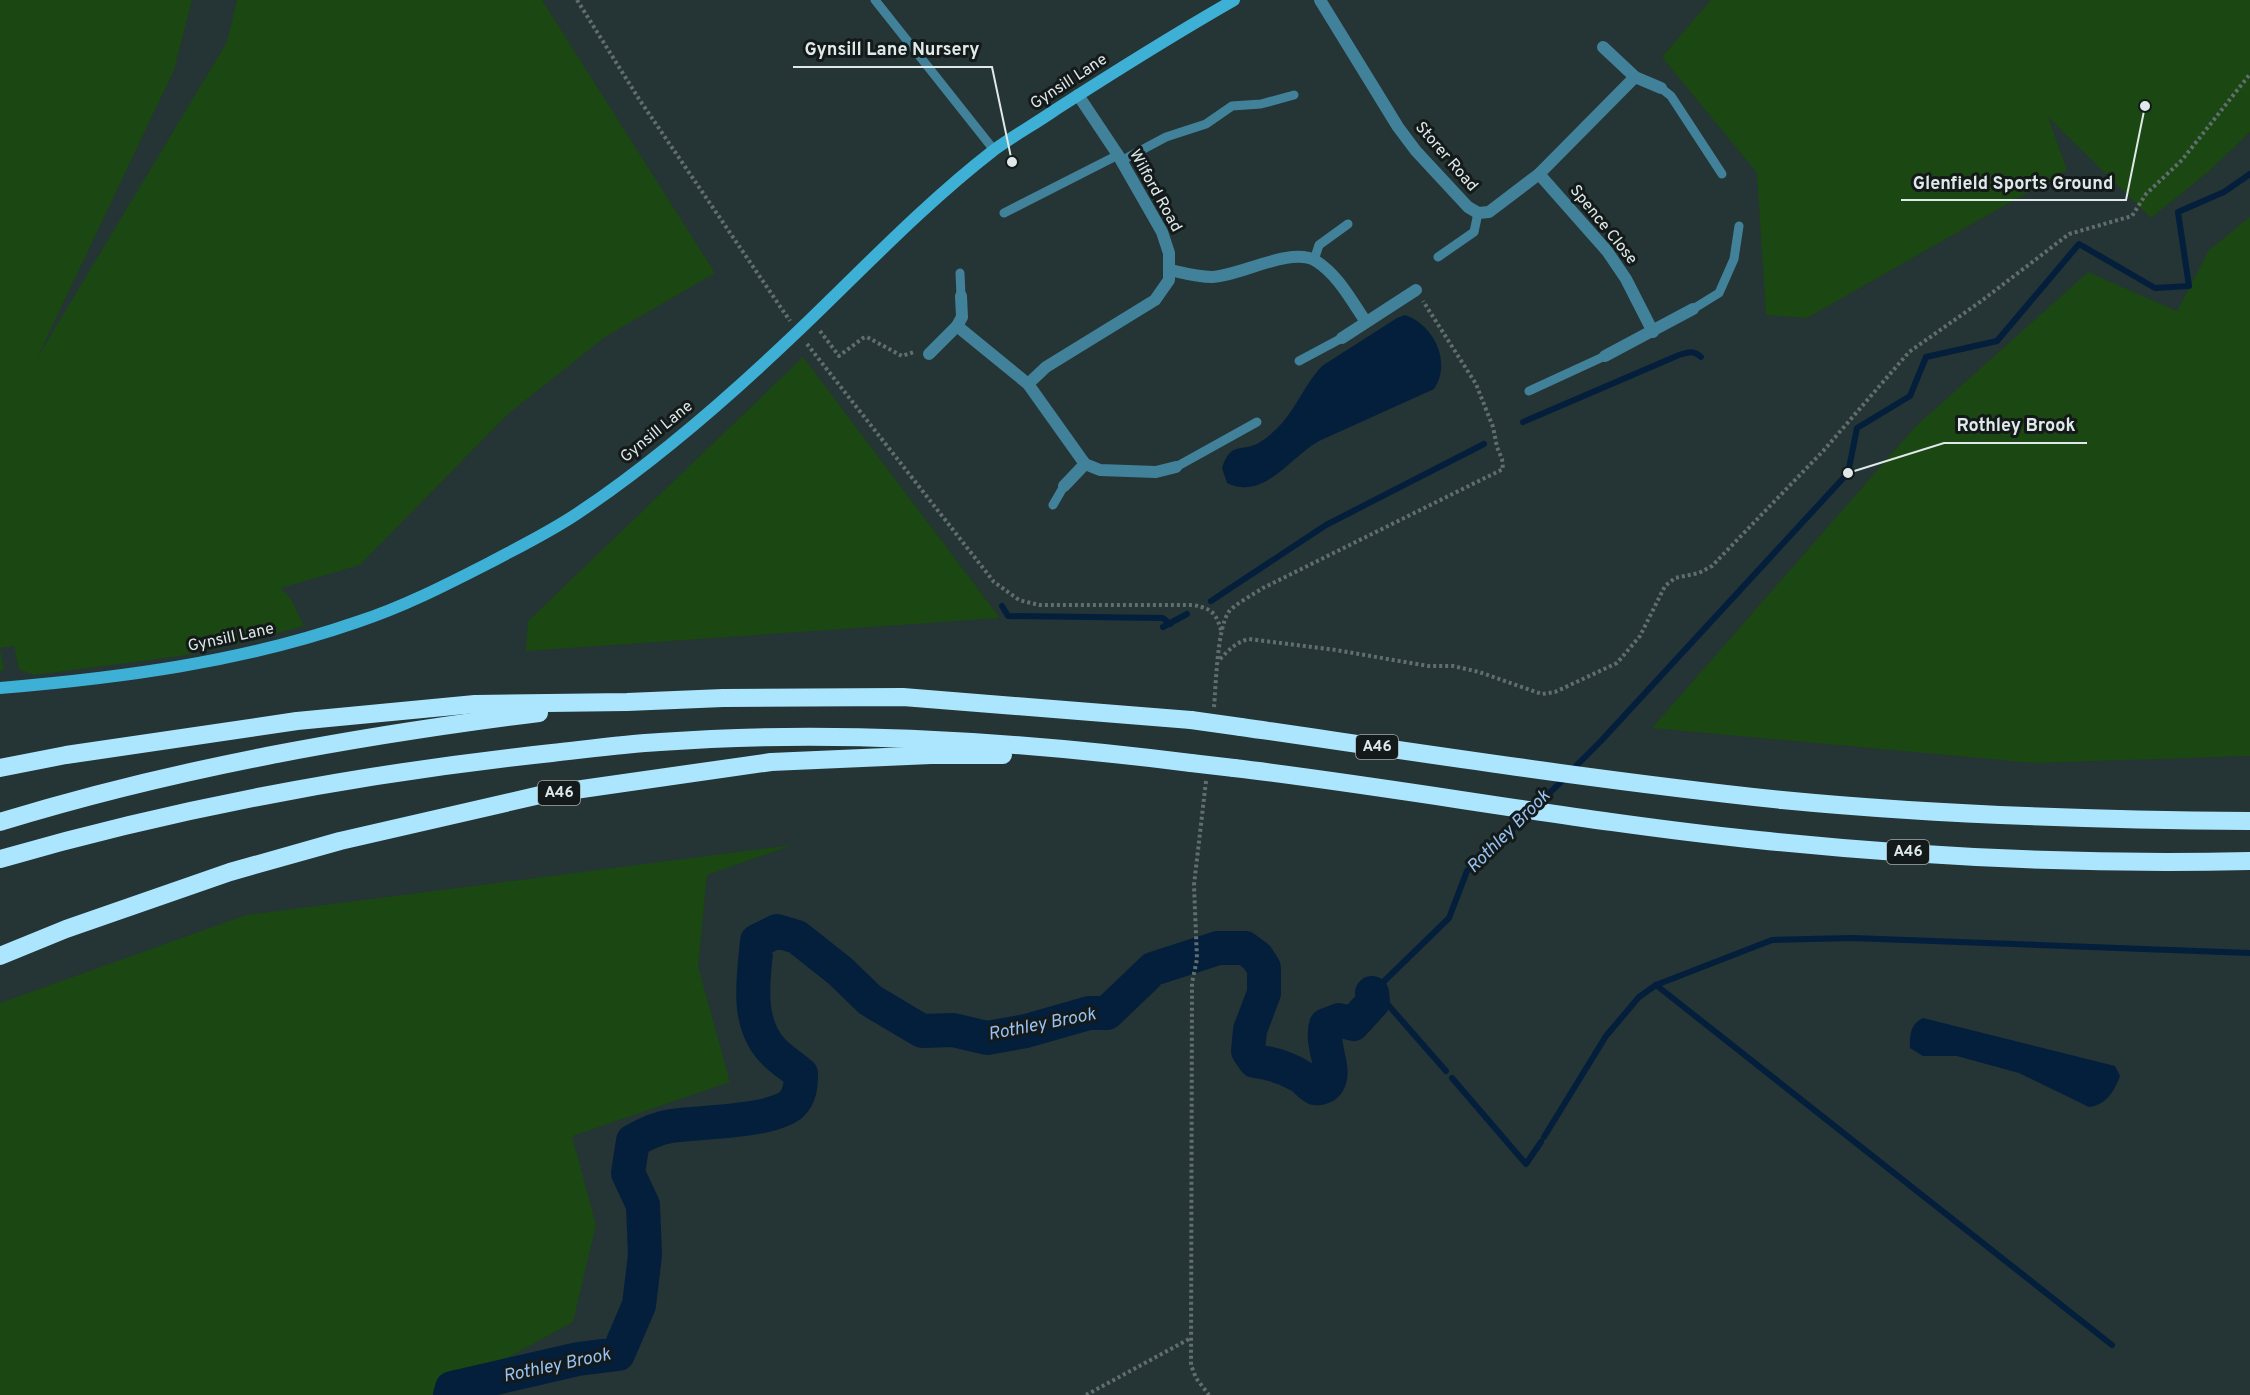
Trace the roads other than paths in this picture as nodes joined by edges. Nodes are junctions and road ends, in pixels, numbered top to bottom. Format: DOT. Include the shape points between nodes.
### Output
graph roads {
  1 [pos="875,0"];
  2 [pos="1234,0"];
  3 [pos="1320,0"];
  4 [pos="1603,47"];
  5 [pos="1635,77"];
  6 [pos="1661,88"];
  7 [pos="1078,95"];
  8 [pos="1294,95"];
  9 [pos="994,150"];
  10 [pos="1119,158"];
  11 [pos="1539,174"];
  12 [pos="1722,174"];
  13 [pos="1004,213"];
  14 [pos="1478,213"];
  15 [pos="1348,224"];
  16 [pos="1739,226"];
  17 [pos="1438,257"];
  18 [pos="1314,260"];
  19 [pos="1170,270"];
  20 [pos="960,273"];
  21 [pos="1416,290"];
  22 [pos="961,296"];
  23 [pos="1693,309"];
  24 [pos="1366,322"];
  25 [pos="957,326"];
  26 [pos="1653,332"];
  27 [pos="1342,338"];
  28 [pos="931,352"];
  29 [pos="1605,356"];
  30 [pos="1299,361"];
  31 [pos="1028,384"];
  32 [pos="1529,391"];
  33 [pos="1257,422"];
  34 [pos="1085,464"];
  35 [pos="1176,467"];
  36 [pos="1064,486"];
  37 [pos="1053,506"];
  38 [pos="0,688"];
  39 [pos="627,702"];
  40 [pos="1140,756"];
  41 [pos="0,768"];
  42 [pos="2250,812"];
  43 [pos="2123,820"];
  44 [pos="2250,821"];
  45 [pos="0,822"];
  46 [pos="0,859"];
  47 [pos="2250,861"];
  48 [pos="0,956"];
  1 -- 9 [label="lane"];
  2 -- 7 [label="street, Gynsill Lane"];
  3 -- 14 [label="street, Storer Road" via="1404,135 1468,207"];
  4 -- 5 [label="street"];
  5 -- 6 [label="street"];
  5 -- 11 [label="street, Storer Road"];
  6 -- 12 [label="lane" via="1671,96"];
  7 -- 9 [label="street, Gynsill Lane"];
  7 -- 10 [label="street, Wilford Road"];
  8 -- 10 [label="lane" via="1261,104 1232,106 1206,124"];
  9 -- 38 [label="street, Gynsill Lane" via="904,228 798,332 697,422 624,481 532,541 435,591 357,622 253,651 113,676"];
  10 -- 13 [label="lane"];
  10 -- 19 [label="street, Wilford Road" via="1162,232"];
  11 -- 14 [label="street, Storer Road" via="1489,213"];
  11 -- 26 [label="street, Spence Close" via="1607,251"];
  14 -- 17 [label="lane" via="1474,231"];
  15 -- 18 [label="lane" via="1319,245"];
  16 -- 23 [label="lane" via="1734,259 1719,293"];
  18 -- 19 [label="street" via="1298,256 1212,277"];
  18 -- 24 [label="street" via="1335,276"];
  19 -- 31 [label="street" via="1169,280 1155,300 1046,367"];
  20 -- 22 [label="lane"];
  21 -- 24 [label="street"];
  22 -- 25 [label="street" via="962,317"];
  23 -- 26 [label="street"];
  24 -- 27 [label="street"];
  25 -- 28 [label="street"];
  25 -- 31 [label="street"];
  26 -- 29 [label="street"];
  27 -- 30 [label="lane"];
  29 -- 32 [label="lane"];
  31 -- 34 [label="street"];
  33 -- 35 [label="lane"];
  34 -- 35 [label="street" via="1100,470 1156,472"];
  34 -- 36 [label="street"];
  36 -- 37 [label="lane"];
  39 -- 41 [label="highway, A46" via="475,704 297,721"];
  39 -- 43 [label="highway, A46, bridge" via="903,698 1191,720 1782,800 1951,814"];
  39 -- 45 [label="highway, A46" via="436,726 258,756 139,783"];
  40 -- 46 [label="highway, A46" via="929,740 789,737 660,742 407,771 294,790 89,833"];
  40 -- 47 [label="highway, A46, bridge" via="1758,840 1989,858"];
  40 -- 48 [label="highway, A46" via="931,755 771,762 540,795 340,841 230,872"];
  42 -- 43 [label="highway"];
  43 -- 44 [label="highway, A46"];
}
